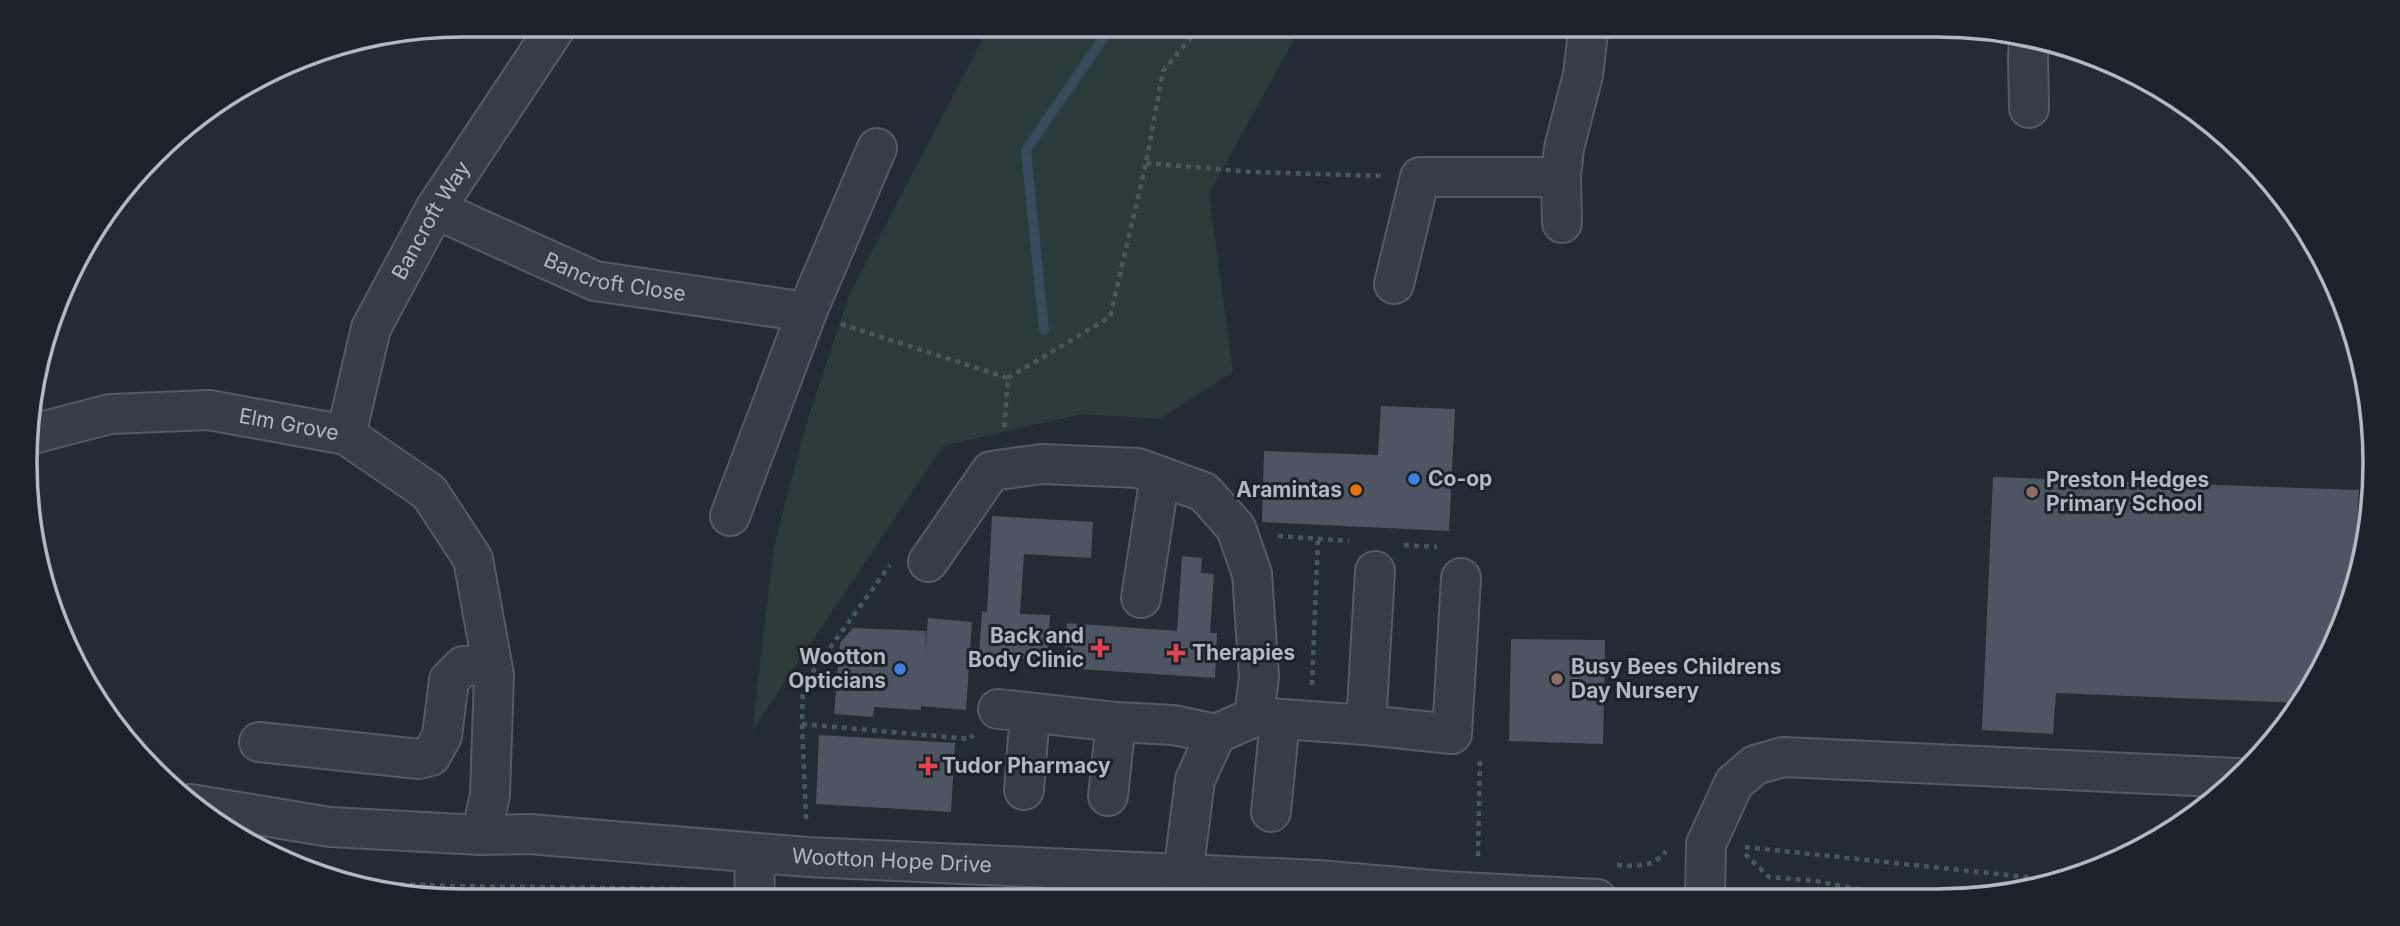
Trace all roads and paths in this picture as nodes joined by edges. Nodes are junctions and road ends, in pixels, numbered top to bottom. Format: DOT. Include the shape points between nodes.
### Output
graph roads {
  1 [pos="549,37"];
  2 [pos="1191,37"];
  3 [pos="1587,37"];
  4 [pos="2029,47"];
  5 [pos="2029,108"];
  6 [pos="877,149"];
  7 [pos="1146,163"];
  8 [pos="1420,177"];
  9 [pos="1561,177"];
  10 [pos="435,209"];
  11 [pos="1562,223"];
  12 [pos="1394,284"];
  13 [pos="807,313"];
  14 [pos="1008,378"];
  15 [pos="38,433"];
  16 [pos="346,435"];
  17 [pos="1002,445"];
  18 [pos="1160,476"];
  19 [pos="730,516"];
  20 [pos="928,562"];
  21 [pos="890,564"];
  22 [pos="1375,571"];
  23 [pos="1461,578"];
  24 [pos="1140,598"];
  25 [pos="492,666"];
  26 [pos="1014,711"];
  27 [pos="1267,718"];
  28 [pos="1115,722"];
  29 [pos="802,724"];
  30 [pos="1366,725"];
  31 [pos="1216,734"];
  32 [pos="259,742"];
  33 [pos="2224,777"];
  34 [pos="1024,790"];
  35 [pos="1108,796"];
  36 [pos="219,812"];
  37 [pos="1271,812"];
  38 [pos="481,835"];
  39 [pos="807,857"];
  40 [pos="1183,874"];
  41 [pos="2034,878"];
  42 [pos="755,881"];
  43 [pos="396,884"];
  44 [pos="1393,889"];
  45 [pos="1705,889"];
  46 [pos="1857,889"];
  1 -- 10 [label="street, Bancroft Way"];
  2 -- 7 [label="path" via="1163,71"];
  3 -- 9 [label="street"];
  4 -- 5 [label="street"];
  6 -- 13 [label="street"];
  7 -- 8 [label="path" via="1251,172"];
  7 -- 14 [label="path" via="1110,317"];
  8 -- 9 [label="street"];
  8 -- 12 [label="street"];
  9 -- 11 [label="street"];
  10 -- 13 [label="street, Bancroft Close" via="595,281"];
  10 -- 16 [label="street, Bancroft Way" via="371,328"];
  13 -- 14 [label="path"];
  13 -- 19 [label="street"];
  14 -- 17 [label="path"];
  15 -- 16 [label="street, Elm Grove" via="110,414 209,410"];
  16 -- 25 [label="street, Elm Grove" via="429,492 472,559"];
  18 -- 20 [label="street" via="1138,468 1042,464 990,471"];
  18 -- 24 [label="street"];
  18 -- 27 [label="street" via="1204,492 1236,528 1252,574 1259,677"];
  21 -- 29 [label="path" via="803,685"];
  22 -- 30 [label="street"];
  23 -- 30 [label="street" via="1452,734"];
  25 -- 32 [label="street" via="463,666 449,680 442,736 431,756 419,759"];
  25 -- 38 [label="street, Elm Grove" via="490,795"];
  26 -- 28 [label="street"];
  26 -- 29 [label="path" via="970,739"];
  26 -- 34 [label="street"];
  27 -- 30 [label="street"];
  27 -- 31 [label="street"];
  27 -- 37 [label="street"];
  28 -- 31 [label="street" via="1174,725"];
  28 -- 35 [label="street"];
  29 -- 39 [label="path"];
  31 -- 40 [label="street" via="1195,780"];
  33 -- 45 [label="street" via="1783,757 1755,765 1734,783 1706,844"];
  36 -- 38 [label="street, Wootton Hope Drive" via="330,827"];
  38 -- 42 [label="street, Wootton Hope Drive" via="529,834"];
  39 -- 40 [label="street, Wootton Hope Drive"];
  39 -- 42 [label="street, Wootton Hope Drive"];
  40 -- 44 [label="street, Wootton Hope Drive" via="1318,880"];
  41 -- 46 [label="path" via="1737,846 1769,877"];
  42 -- 43 [label="path"];
}
